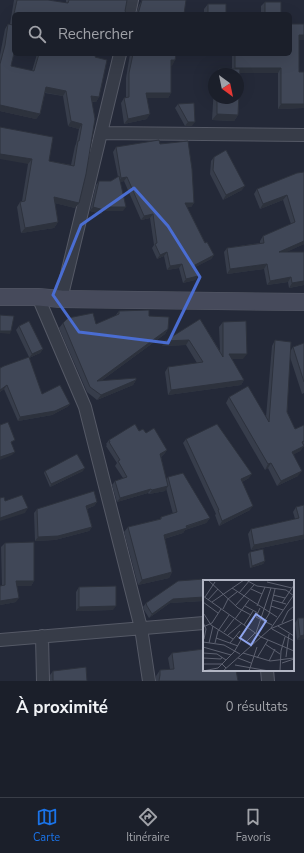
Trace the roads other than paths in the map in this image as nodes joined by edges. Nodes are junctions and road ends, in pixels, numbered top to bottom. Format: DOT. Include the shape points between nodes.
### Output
graph roads {
  1 [pos="132,0"];
  2 [pos="129,12"];
  3 [pos="120,56"];
  4 [pos="101,132"];
  5 [pos="304,135"];
  6 [pos="0,297"];
  7 [pos="38,297"];
  8 [pos="61,299"];
  9 [pos="304,302"];
  10 [pos="203,623"];
  11 [pos="141,628"];
  12 [pos="42,636"];
  13 [pos="0,640"];
  14 [pos="267,671"];
  15 [pos="43,681"];
  16 [pos="149,681"];
  17 [pos="268,681"];
  1 -- 2 [label="street"];
  3 -- 4 [label="street"];
  4 -- 5 [label="street"];
  4 -- 8 [label="street"];
  6 -- 7 [label="main road"];
  7 -- 8 [label="main road"];
  7 -- 11 [label="street" via="85,407"];
  8 -- 9 [label="main road"];
  10 -- 11 [label="street"];
  11 -- 12 [label="street"];
  11 -- 16 [label="street"];
  12 -- 13 [label="street"];
  12 -- 15 [label="street"];
  14 -- 17 [label="street"];
}
